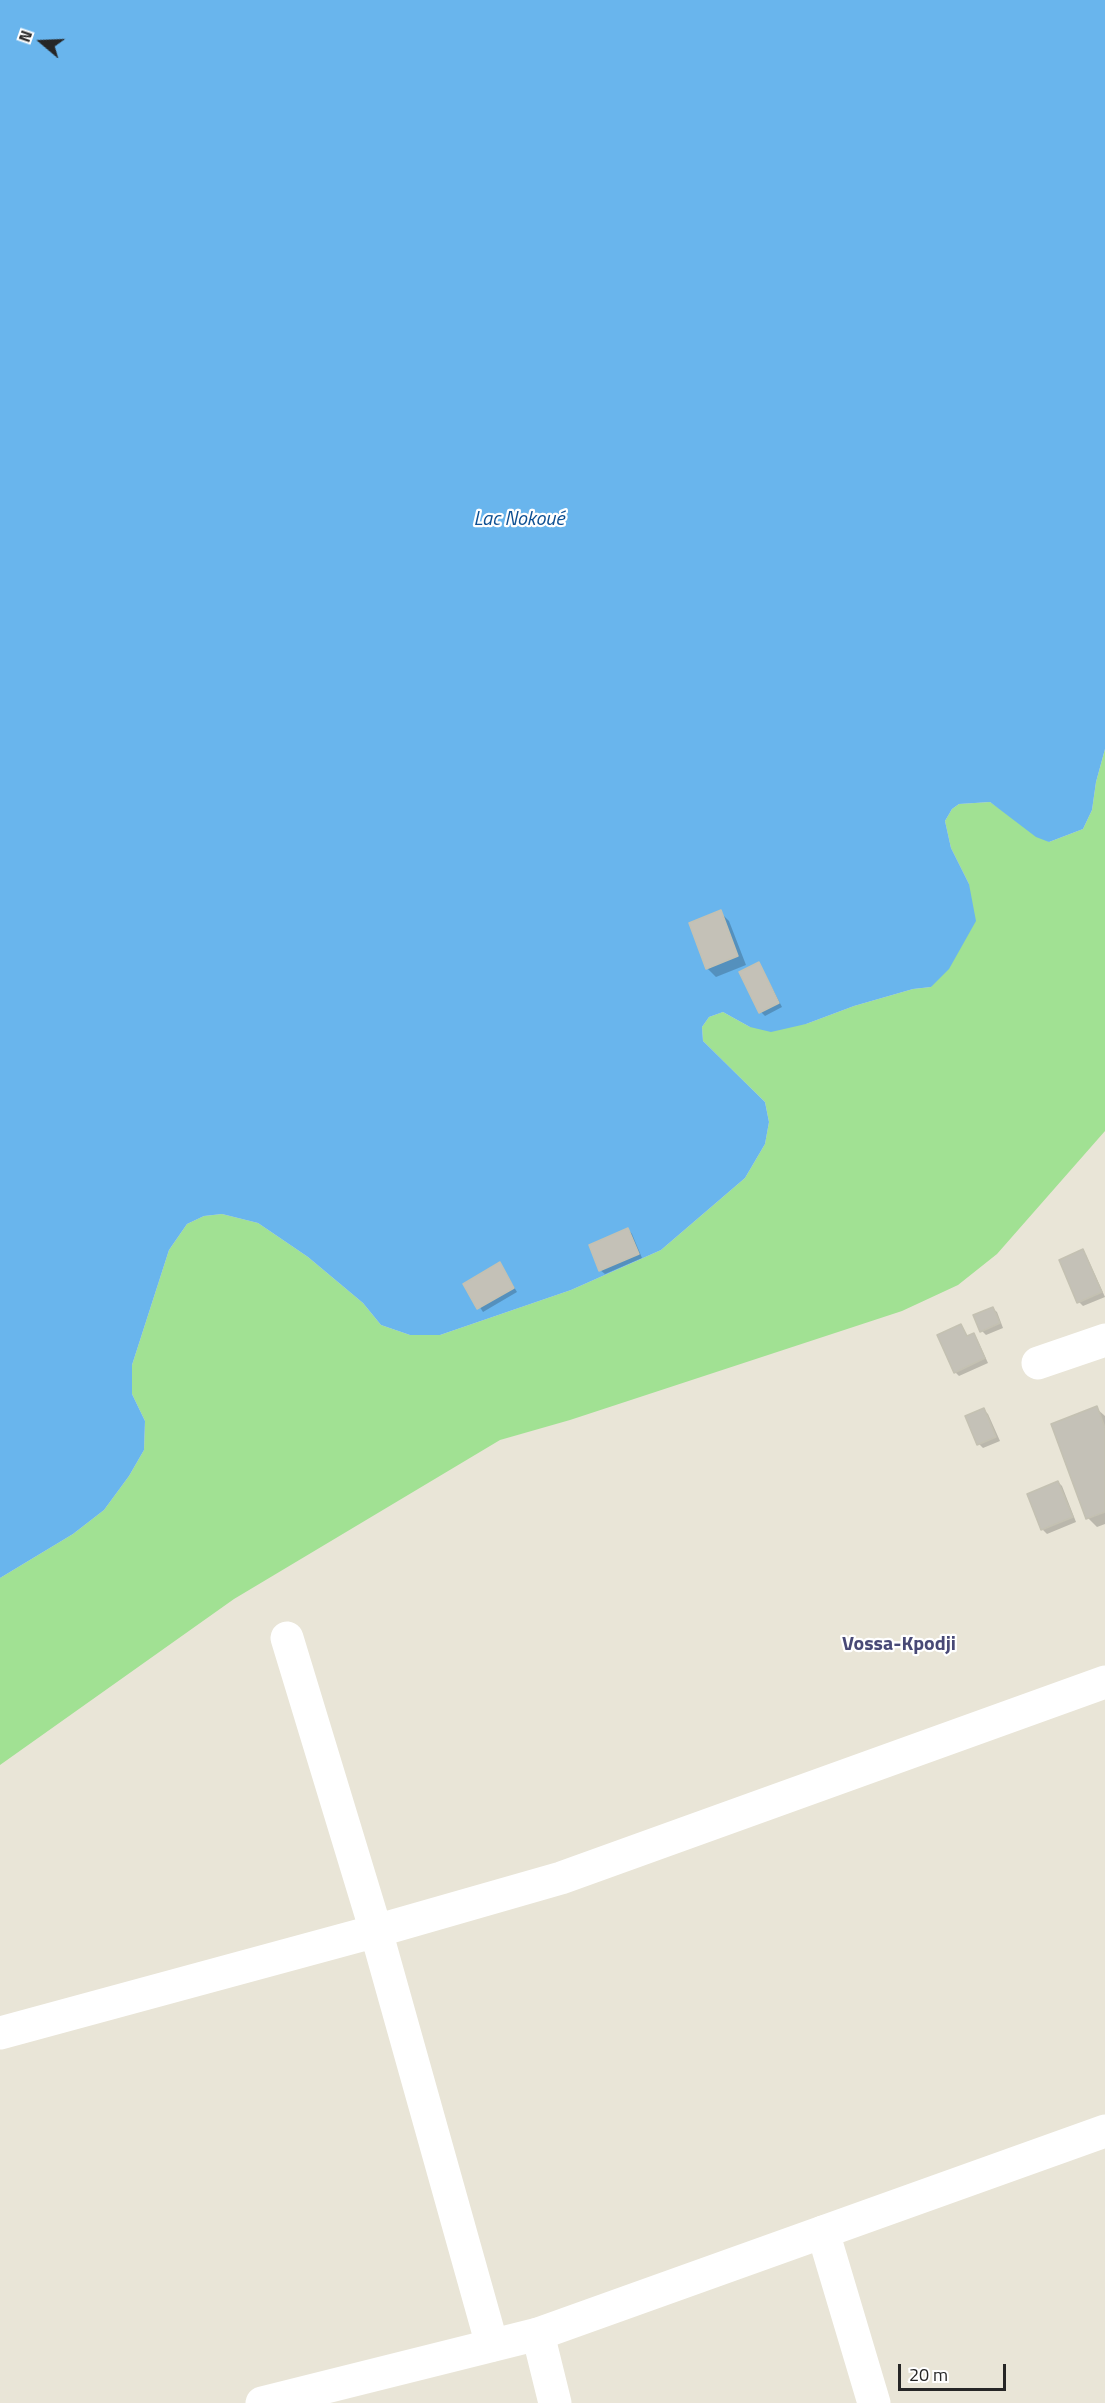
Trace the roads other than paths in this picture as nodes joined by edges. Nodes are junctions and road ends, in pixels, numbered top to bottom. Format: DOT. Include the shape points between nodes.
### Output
graph roads {
  1 [pos="1105,1340"];
  2 [pos="1038,1362"];
  3 [pos="287,1638"];
  4 [pos="1105,1682"];
  5 [pos="376,1931"];
  6 [pos="0,2033"];
  7 [pos="1103,2138"];
  8 [pos="823,2232"];
  9 [pos="538,2334"];
  10 [pos="492,2345"];
  11 [pos="262,2403"];
  12 [pos="555,2403"];
  13 [pos="874,2403"];
  1 -- 2 [label="street"];
  3 -- 5 [label="street"];
  4 -- 5 [label="street" via="561,1878"];
  5 -- 6 [label="street"];
  5 -- 10 [label="street"];
  7 -- 8 [label="street"];
  8 -- 9 [label="street"];
  8 -- 13 [label="street"];
  9 -- 10 [label="street"];
  9 -- 12 [label="street"];
  10 -- 11 [label="street"];
}
